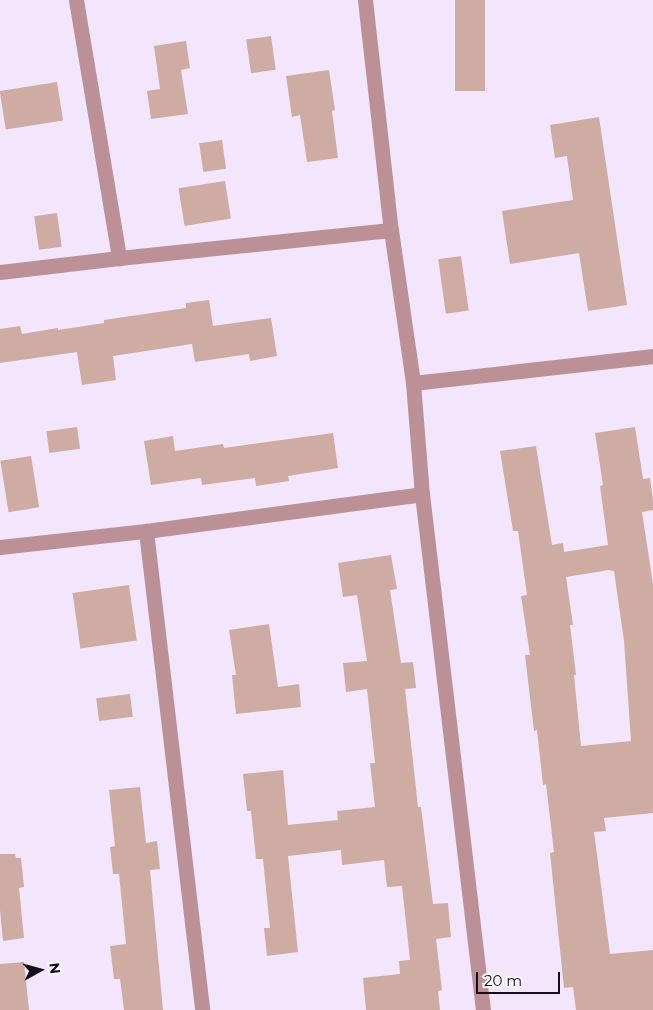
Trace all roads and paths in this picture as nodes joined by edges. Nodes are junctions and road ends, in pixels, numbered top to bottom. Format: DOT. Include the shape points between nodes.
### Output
graph roads {
  1 [pos="76,0"];
  2 [pos="365,0"];
  3 [pos="391,230"];
  4 [pos="119,258"];
  5 [pos="0,272"];
  6 [pos="653,356"];
  7 [pos="413,383"];
  8 [pos="422,494"];
  9 [pos="146,531"];
  10 [pos="0,547"];
  11 [pos="202,1010"];
  12 [pos="483,1010"];
  1 -- 4 [label="street"];
  2 -- 3 [label="street"];
  3 -- 4 [label="street"];
  3 -- 7 [label="street"];
  4 -- 5 [label="street"];
  6 -- 7 [label="street"];
  7 -- 8 [label="street"];
  8 -- 9 [label="street"];
  8 -- 12 [label="street"];
  9 -- 10 [label="street"];
  9 -- 11 [label="street"];
}
